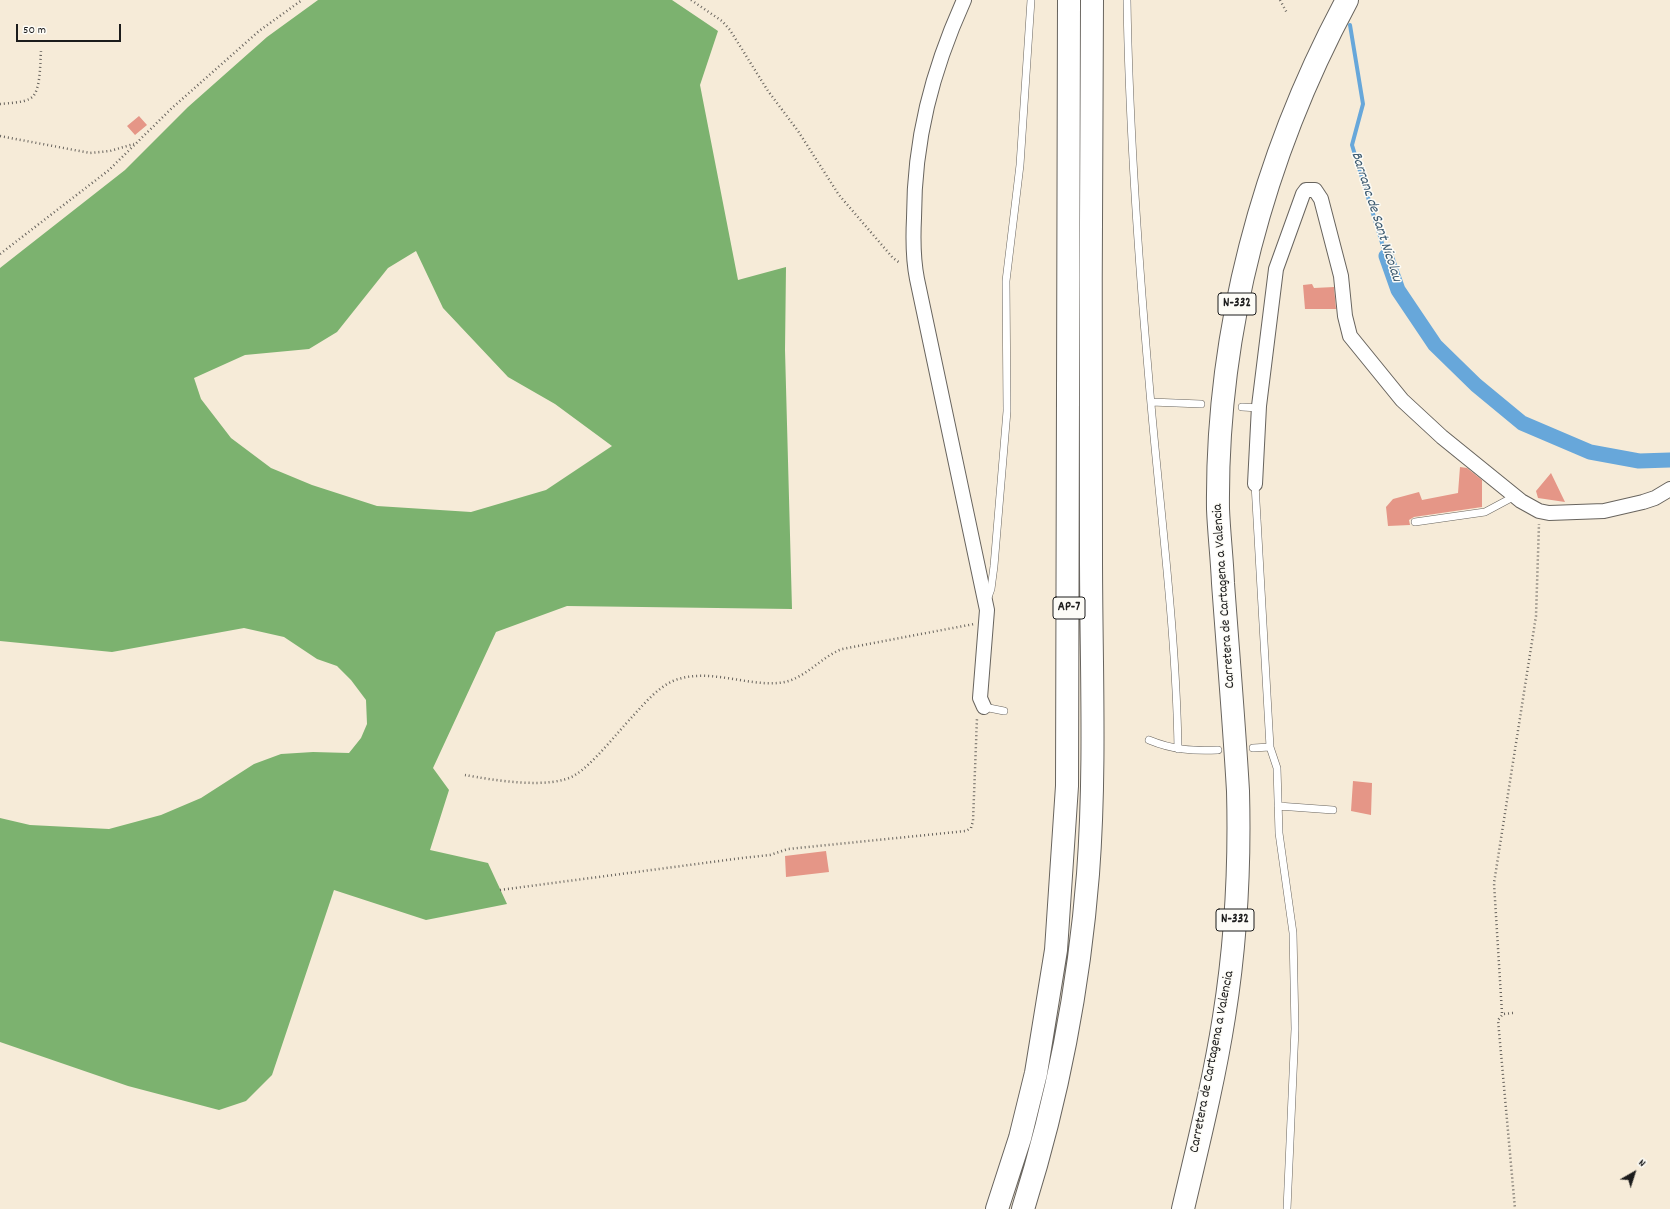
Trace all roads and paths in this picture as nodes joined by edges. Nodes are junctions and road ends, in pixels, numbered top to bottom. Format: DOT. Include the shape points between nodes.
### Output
graph roads {
  1 [pos="302,0"];
  2 [pos="692,0"];
  3 [pos="964,0"];
  4 [pos="1031,0"];
  5 [pos="1069,0"];
  6 [pos="1092,0"];
  7 [pos="1127,0"];
  8 [pos="1280,0"];
  9 [pos="1332,0"];
  10 [pos="1347,0"];
  11 [pos="1287,14"];
  12 [pos="42,51"];
  13 [pos="0,104"];
  14 [pos="0,136"];
  15 [pos="136,144"];
  16 [pos="0,254"];
  17 [pos="914,266"];
  18 [pos="1151,402"];
  19 [pos="1201,404"];
  20 [pos="1242,406"];
  21 [pos="1259,408"];
  22 [pos="1255,484"];
  23 [pos="1670,489"];
  24 [pos="1515,496"];
  25 [pos="1542,512"];
  26 [pos="1415,522"];
  27 [pos="986,604"];
  28 [pos="986,622"];
  29 [pos="1226,627"];
  30 [pos="984,707"];
  31 [pos="1004,711"];
  32 [pos="1149,740"];
  33 [pos="1270,747"];
  34 [pos="1253,748"];
  35 [pos="1178,749"];
  36 [pos="1218,750"];
  37 [pos="465,775"];
  38 [pos="1278,806"];
  39 [pos="1333,810"];
  40 [pos="500,890"];
  41 [pos="1502,1013"];
  42 [pos="1513,1013"];
  43 [pos="997,1209"];
  44 [pos="1023,1209"];
  45 [pos="1184,1209"];
  46 [pos="1287,1209"];
  47 [pos="1515,1209"];
  1 -- 15 [label="path" via="259,31 172,108"];
  2 -- 17 [label="path" via="722,21 730,30 839,195 893,258 902,265"];
  3 -- 17 [label="street" via="935,72 921,133 915,169"];
  4 -- 27 [label="lane" via="1020,165 1006,282 1006,427 994,566"];
  5 -- 43 [label="highway, AP-7" via="1068,726 1062,875 1056,950 1036,1073 1020,1138"];
  6 -- 44 [label="highway, AP-7" via="1092,695 1088,873 1057,1088"];
  7 -- 18 [label="lane" via="1128,66"];
  8 -- 11 [label="path"];
  9 -- 29 [label="highway" via="1276,125 1246,217 1224,320 1210,450 1211,580"];
  10 -- 29 [label="highway, Carretera de Cartagena a Valencia / N-332" via="1310,72 1271,172 1241,281 1230,343 1221,436 1218,509"];
  12 -- 13 [label="path" via="36,92 31,98"];
  14 -- 15 [label="path" via="90,152 110,151"];
  15 -- 16 [label="path" via="109,170"];
  17 -- 27 [label="street"];
  18 -- 19 [label="lane"];
  18 -- 35 [label="lane" via="1165,537"];
  20 -- 21 [label="lane"];
  21 -- 22 [label="street"];
  21 -- 24 [label="street" via="1276,269 1303,194 1306,190 1315,190 1321,199 1341,276 1346,326 1355,344 1402,400 1442,437"];
  22 -- 33 [label="lane"];
  23 -- 25 [label="street" via="1655,498 1604,511"];
  24 -- 25 [label="street" via="1531,508"];
  24 -- 26 [label="lane" via="1485,512"];
  25 -- 41 [label="path" via="1539,522 1536,616 1494,883"];
  27 -- 28 [label="street"];
  28 -- 30 [label="street" via="980,698"];
  28 -- 37 [label="path" via="842,649 833,652 798,678 779,683 717,676 672,681 651,696 582,770 568,779 529,783 502,782"];
  29 -- 45 [label="highway, Carretera de Cartagena a Valencia / N-332" via="1238,791 1236,915 1224,1018"];
  30 -- 31 [label="lane"];
  30 -- 40 [label="path" via="979,709 977,714 973,821 971,828 966,832 788,849 762,857"];
  32 -- 35 [label="lane"];
  33 -- 34 [label="lane"];
  33 -- 38 [label="lane" via="1277,768"];
  35 -- 36 [label="lane"];
  38 -- 39 [label="lane"];
  38 -- 46 [label="lane" via="1293,941 1295,1029"];
  42 -- 47 [label="path" via="1503,1014 1498,1020"];
}
